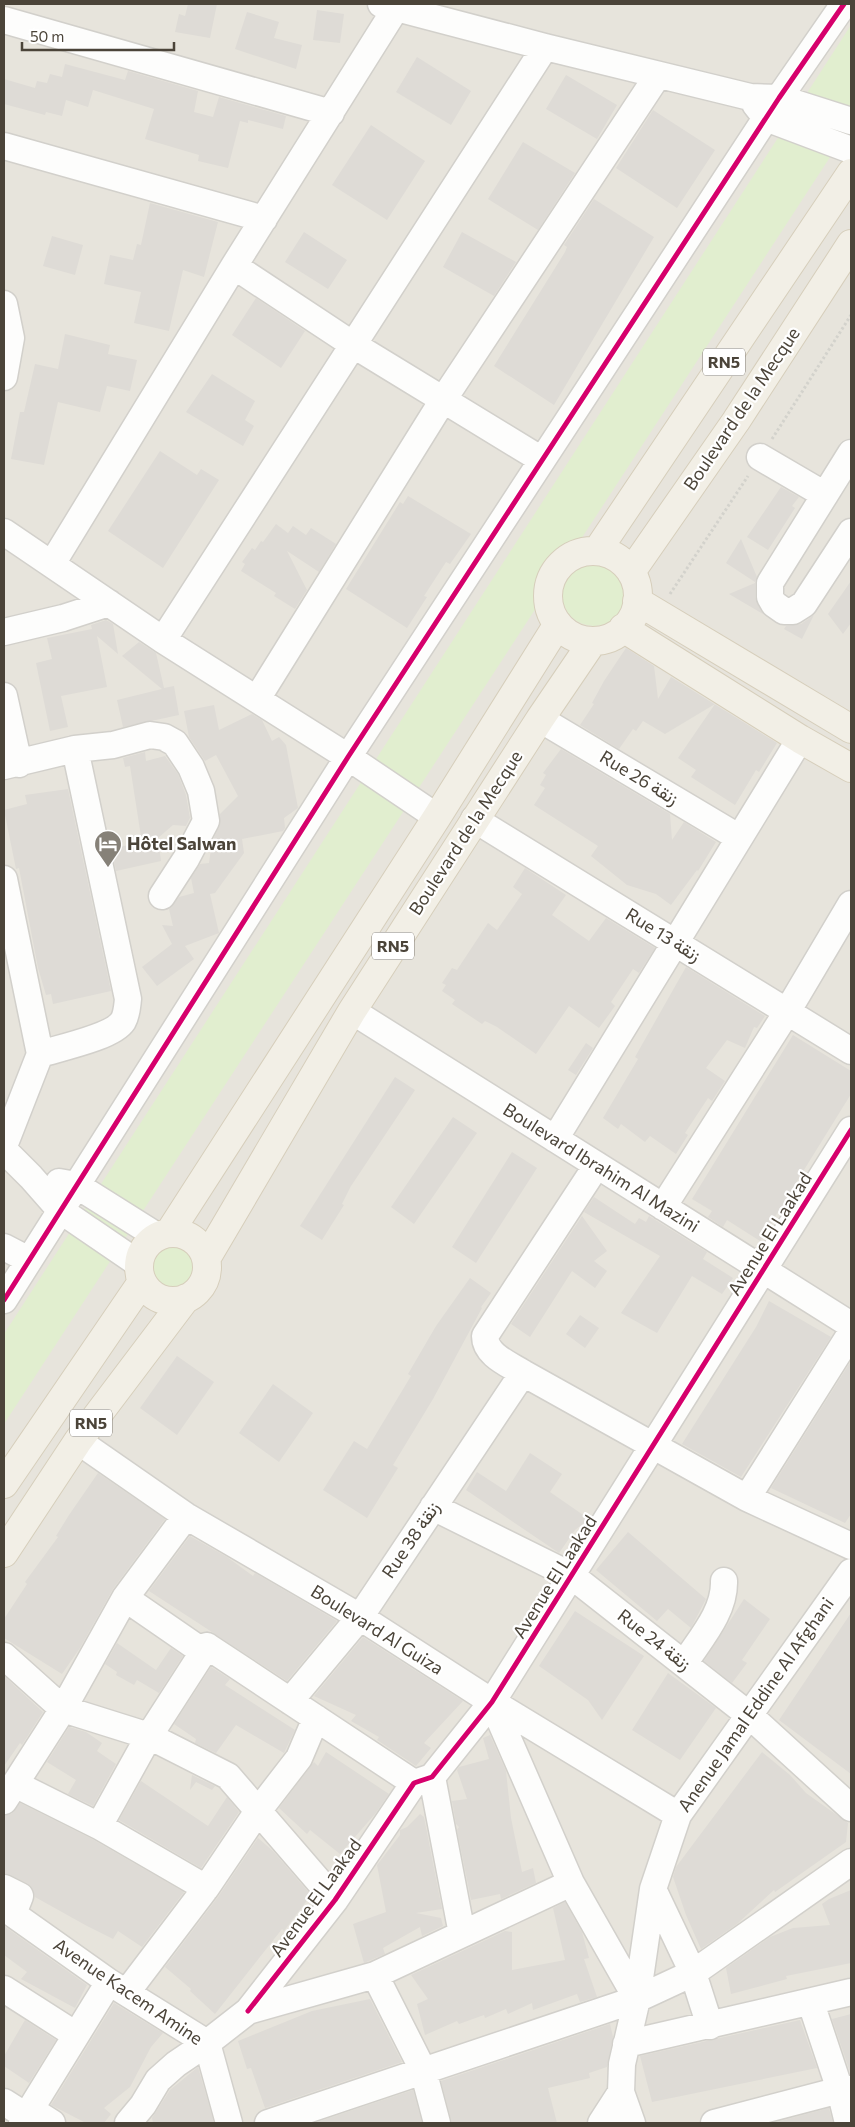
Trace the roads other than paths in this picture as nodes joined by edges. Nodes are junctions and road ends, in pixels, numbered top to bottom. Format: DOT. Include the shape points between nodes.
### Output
graph roads {
  1 [pos="844,4"];
  2 [pos="389,6"];
  3 [pos="4,20"];
  4 [pos="545,47"];
  5 [pos="658,75"];
  6 [pos="773,108"];
  7 [pos="331,113"];
  8 [pos="851,122"];
  9 [pos="4,146"];
  10 [pos="851,150"];
  11 [pos="851,173"];
  12 [pos="264,219"];
  13 [pos="851,244"];
  14 [pos="234,266"];
  15 [pos="4,304"];
  16 [pos="352,344"];
  17 [pos="4,377"];
  18 [pos="443,400"];
  19 [pos="851,453"];
  20 [pos="760,457"];
  21 [pos="542,460"];
  22 [pos="825,495"];
  23 [pos="4,532"];
  24 [pos="851,532"];
  25 [pos="597,551"];
  26 [pos="52,564"];
  27 [pos="631,572"];
  28 [pos="637,601"];
  29 [pos="109,603"];
  30 [pos="558,624"];
  31 [pos="624,628"];
  32 [pos="4,632"];
  33 [pos="163,640"];
  34 [pos="593,641"];
  35 [pos="4,696"];
  36 [pos="257,699"];
  37 [pos="540,719"];
  38 [pos="851,729"];
  39 [pos="800,738"];
  40 [pos="75,749"];
  41 [pos="348,757"];
  42 [pos="11,765"];
  43 [pos="851,768"];
  44 [pos="437,817"];
  45 [pos="474,819"];
  46 [pos="738,837"];
  47 [pos="4,879"];
  48 [pos="162,896"];
  49 [pos="851,904"];
  50 [pos="674,942"];
  51 [pos="352,1011"];
  52 [pos="787,1012"];
  53 [pos="851,1051"];
  54 [pos="40,1054"];
  55 [pos="851,1130"];
  56 [pos="555,1139"];
  57 [pos="4,1146"];
  58 [pos="4,1150"];
  59 [pos="597,1165"];
  60 [pos="31,1176"];
  61 [pos="76,1185"];
  62 [pos="663,1207"];
  63 [pos="60,1210"];
  64 [pos="163,1234"];
  65 [pos="4,1247"];
  66 [pos="206,1259"];
  67 [pos="29,1260"];
  68 [pos="764,1270"];
  69 [pos="140,1273"];
  70 [pos="186,1298"];
  71 [pos="4,1300"];
  72 [pos="851,1325"];
  73 [pos="851,1333"];
  74 [pos="523,1373"];
  75 [pos="78,1441"];
  76 [pos="653,1445"];
  77 [pos="4,1484"];
  78 [pos="747,1498"];
  79 [pos="433,1507"];
  80 [pos="186,1516"];
  81 [pos="851,1546"];
  82 [pos="4,1554"];
  83 [pos="851,1572"];
  84 [pos="572,1576"];
  85 [pos="724,1581"];
  86 [pos="125,1598"];
  87 [pos="360,1616"];
  88 [pos="207,1646"];
  89 [pos="4,1656"];
  90 [pos="684,1664"];
  91 [pos="290,1701"];
  92 [pos="492,1702"];
  93 [pos="63,1709"];
  94 [pos="749,1715"];
  95 [pos="316,1718"];
  96 [pos="149,1736"];
  97 [pos="423,1780"];
  98 [pos="9,1793"];
  99 [pos="851,1808"];
  100 [pos="258,1812"];
  101 [pos="678,1815"];
  102 [pos="98,1826"];
  103 [pos="851,1862"];
  104 [pos="572,1882"];
  105 [pos="4,1888"];
  106 [pos="206,1888"];
  107 [pos="653,1889"];
  108 [pos="335,1900"];
  109 [pos="8,1921"];
  110 [pos="462,1934"];
  111 [pos="693,1973"];
  112 [pos="375,1975"];
  113 [pos="118,1987"];
  114 [pos="4,1989"];
  115 [pos="851,1992"];
  116 [pos="637,1999"];
  117 [pos="811,2003"];
  118 [pos="248,2011"];
  119 [pos="710,2026"];
  120 [pos="76,2035"];
  121 [pos="207,2043"];
  122 [pos="626,2044"];
  123 [pos="423,2070"];
  124 [pos="621,2085"];
  125 [pos="846,2089"];
  126 [pos="4,2102"];
  127 [pos="24,2120"];
  128 [pos="52,2123"];
  129 [pos="128,2123"];
  130 [pos="229,2123"];
  131 [pos="268,2123"];
  132 [pos="437,2123"];
  133 [pos="601,2123"];
  134 [pos="632,2123"];
  135 [pos="714,2123"];
  136 [pos="848,2123"];
  1 -- 6 [label="street"];
  2 -- 4 [label="street"];
  2 -- 7 [label="street"];
  3 -- 7 [label="street"];
  4 -- 5 [label="street"];
  4 -- 16 [label="street"];
  5 -- 6 [label="street" via="750,97"];
  5 -- 18 [label="street"];
  6 -- 8 [label="street"];
  6 -- 10 [label="street"];
  6 -- 21 [label="street"];
  7 -- 12 [label="street"];
  9 -- 12 [label="street"];
  11 -- 25 [label="main road, RN5"];
  12 -- 14 [label="street"];
  13 -- 27 [label="main road, Boulevard de la Mecque / RN5" via="736,421"];
  14 -- 16 [label="street"];
  14 -- 26 [label="street"];
  15 -- 17 [label="street" via="11,338"];
  16 -- 18 [label="street"];
  16 -- 33 [label="street"];
  18 -- 21 [label="street"];
  18 -- 36 [label="street"];
  19 -- 22 [label="street"];
  20 -- 22 [label="street"];
  21 -- 41 [label="street"];
  22 -- 24 [label="street" via="770,583 770,597 774,604 784,610 793,610 804,604"];
  23 -- 26 [label="street"];
  25 -- 27 [label="main road" via="610,554"];
  25 -- 30 [label="main road" via="582,552 569,558 557,568 550,581 550,610"];
  26 -- 29 [label="street"];
  27 -- 28 [label="main road"];
  28 -- 31 [label="main road" via="635,611"];
  28 -- 38 [label="main road"];
  29 -- 32 [label="street"];
  29 -- 33 [label="street"];
  30 -- 34 [label="main road" via="580,639"];
  30 -- 44 [label="main road, Boulevard de la Mecque / RN5"];
  31 -- 34 [label="main road" via="614,635"];
  31 -- 39 [label="main road"];
  33 -- 36 [label="street"];
  34 -- 37 [label="main road, Boulevard de la Mecque / RN5"];
  35 -- 42 [label="street"];
  36 -- 41 [label="street"];
  37 -- 45 [label="main road, Boulevard de la Mecque / RN5"];
  37 -- 46 [label="street, Rue 26 زنقة"];
  39 -- 43 [label="main road"];
  39 -- 46 [label="street"];
  40 -- 42 [label="street"];
  40 -- 48 [label="street" via="113,745 150,734 175,744 191,767 202,791 206,821"];
  40 -- 54 [label="street" via="128,999 127,1012 112,1031"];
  41 -- 44 [label="street"];
  41 -- 61 [label="street"];
  44 -- 64 [label="main road, Boulevard de la Mecque / RN5"];
  45 -- 50 [label="street, Rue 13 زنقة"];
  45 -- 51 [label="main road, Boulevard de la Mecque / RN5"];
  46 -- 50 [label="street"];
  47 -- 54 [label="street"];
  49 -- 52 [label="street"];
  50 -- 52 [label="street, Rue 13 زنقة"];
  50 -- 56 [label="street"];
  51 -- 56 [label="street, Boulevard Ibrahim Al Mazini"];
  51 -- 66 [label="main road, Boulevard de la Mecque / RN5"];
  52 -- 53 [label="street, Rue 13 زنقة"];
  52 -- 62 [label="street"];
  54 -- 57 [label="street"];
  55 -- 68 [label="street, Avenue El Laakad"];
  56 -- 59 [label="street, Boulevard Ibrahim Al Mazini"];
  58 -- 60 [label="street"];
  59 -- 62 [label="street, Boulevard Ibrahim Al Mazini"];
  59 -- 74 [label="street" via="486,1336 485,1345 490,1352"];
  60 -- 61 [label="street"];
  60 -- 63 [label="street"];
  61 -- 63 [label="street"];
  61 -- 64 [label="street"];
  62 -- 68 [label="street, Boulevard Ibrahim Al Mazini"];
  63 -- 67 [label="street"];
  63 -- 69 [label="street"];
  64 -- 66 [label="main road" via="179,1233 196,1242"];
  64 -- 69 [label="main road, RN5" via="148,1243 142,1253"];
  65 -- 67 [label="street"];
  66 -- 70 [label="main road, RN5" via="205,1278"];
  67 -- 71 [label="street"];
  68 -- 72 [label="street, Boulevard Ibrahim Al Mazini"];
  68 -- 76 [label="street, Avenue El Laakad"];
  69 -- 70 [label="main road" via="156,1297 176,1301"];
  69 -- 77 [label="main road, RN5"];
  70 -- 75 [label="main road, RN5"];
  73 -- 78 [label="street"];
  74 -- 76 [label="street"];
  74 -- 79 [label="street, Rue 38 زنقة"];
  75 -- 80 [label="street, Boulevard Al Guiza"];
  75 -- 82 [label="main road, RN5"];
  76 -- 78 [label="street"];
  76 -- 84 [label="street, Avenue El Laakad"];
  78 -- 81 [label="street"];
  79 -- 84 [label="street, Rue 24 زنقة"];
  79 -- 87 [label="street, Rue 38 زنقة"];
  80 -- 86 [label="street"];
  80 -- 87 [label="street, Boulevard Al Guiza"];
  83 -- 94 [label="street, Anenue Jamal Eddine Al Afghani"];
  84 -- 90 [label="street, Rue 24 زنقة"];
  84 -- 92 [label="street, Avenue El Laakad"];
  85 -- 90 [label="street" via="721,1605"];
  86 -- 88 [label="street" via="199,1649"];
  86 -- 93 [label="street"];
  87 -- 91 [label="street, Rue 38 زنقة"];
  87 -- 92 [label="street, Boulevard Al Guiza"];
  88 -- 91 [label="street"];
  88 -- 96 [label="street"];
  89 -- 93 [label="street"];
  90 -- 94 [label="street, Rue 24 زنقة"];
  91 -- 95 [label="street"];
  92 -- 97 [label="street, Avenue El Laakad"];
  92 -- 101 [label="street, Boulevard Al Guiza"];
  92 -- 104 [label="street"];
  93 -- 96 [label="street"];
  93 -- 98 [label="street"];
  94 -- 99 [label="street, Rue 24 زنقة"];
  94 -- 101 [label="street, Anenue Jamal Eddine Al Afghani"];
  95 -- 97 [label="street"];
  95 -- 100 [label="street" via="299,1758"];
  96 -- 100 [label="street" via="228,1776"];
  96 -- 102 [label="street"];
  97 -- 108 [label="street, Avenue El Laakad"];
  97 -- 110 [label="street"];
  98 -- 102 [label="street"];
  100 -- 106 [label="street"];
  100 -- 108 [label="street"];
  101 -- 107 [label="street, Anenue Jamal Eddine Al Afghani"];
  102 -- 106 [label="street"];
  103 -- 111 [label="street"];
  104 -- 110 [label="street"];
  104 -- 116 [label="street"];
  105 -- 109 [label="street, Avenue Kacem Amine" via="20,1896"];
  106 -- 113 [label="street"];
  107 -- 111 [label="street"];
  107 -- 116 [label="street, Anenue Jamal Eddine Al Afghani"];
  108 -- 118 [label="street, Avenue El Laakad"];
  109 -- 113 [label="street, Avenue Kacem Amine"];
  110 -- 112 [label="street"];
  111 -- 116 [label="street"];
  111 -- 119 [label="street"];
  112 -- 118 [label="street"];
  112 -- 123 [label="street"];
  113 -- 120 [label="street"];
  113 -- 121 [label="street, Avenue Kacem Amine"];
  114 -- 120 [label="street"];
  115 -- 117 [label="street"];
  116 -- 122 [label="street, Anenue Jamal Eddine Al Afghani"];
  116 -- 123 [label="street"];
  117 -- 119 [label="street"];
  117 -- 125 [label="street"];
  118 -- 121 [label="street"];
  119 -- 122 [label="street"];
  120 -- 127 [label="street"];
  121 -- 129 [label="street" via="158,2080"];
  121 -- 130 [label="street, Avenue Kacem Amine"];
  122 -- 124 [label="street, Anenue Jamal Eddine Al Afghani"];
  123 -- 131 [label="street"];
  123 -- 132 [label="street"];
  124 -- 133 [label="street"];
  124 -- 134 [label="street"];
  125 -- 135 [label="street"];
  125 -- 136 [label="street"];
  126 -- 127 [label="street"];
  127 -- 128 [label="street" via="41,2116"];
}
